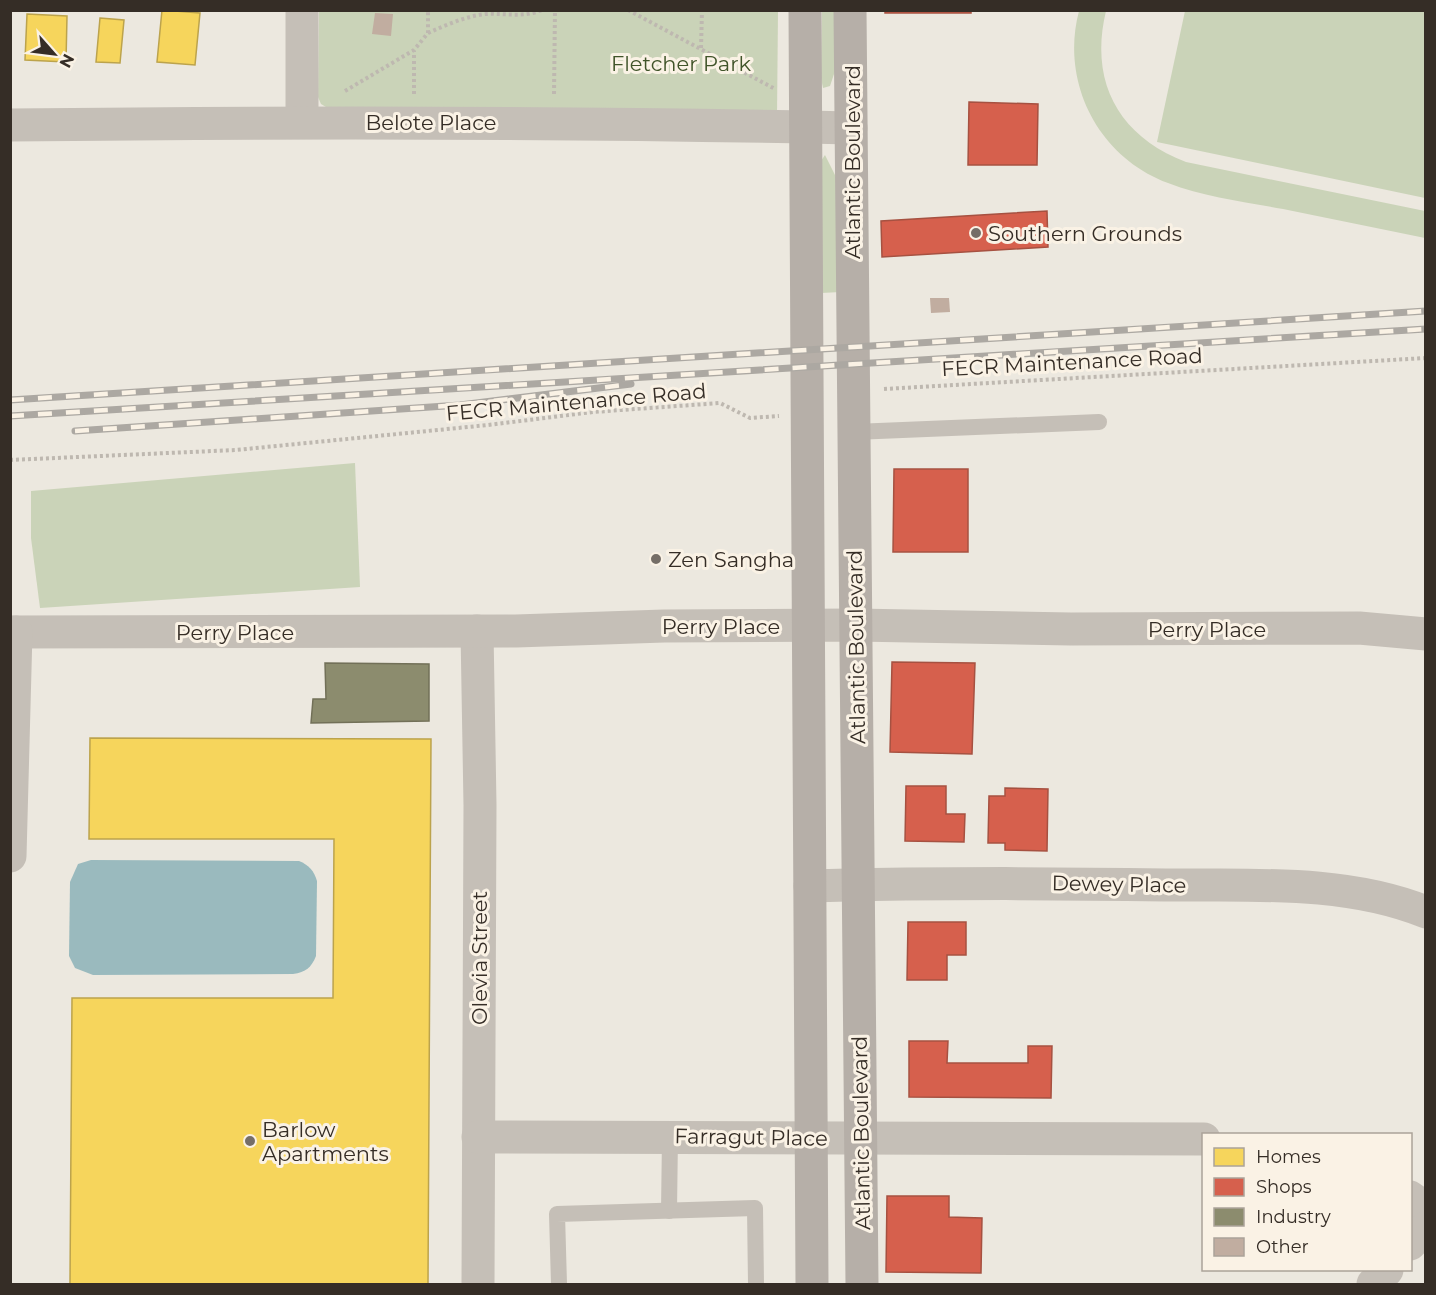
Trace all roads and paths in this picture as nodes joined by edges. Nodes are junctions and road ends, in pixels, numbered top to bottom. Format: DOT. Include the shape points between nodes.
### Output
graph roads {
  1 [pos="302,10"];
  2 [pos="428,10"];
  3 [pos="542,10"];
  4 [pos="555,10"];
  5 [pos="628,10"];
  6 [pos="702,10"];
  7 [pos="805,10"];
  8 [pos="850,10"];
  9 [pos="428,33"];
  10 [pos="701,48"];
  11 [pos="414,50"];
  12 [pos="784,93"];
  13 [pos="307,122"];
  14 [pos="413,122"];
  15 [pos="554,122"];
  16 [pos="10,125"];
  17 [pos="806,127"];
  18 [pos="851,128"];
  19 [pos="1425,358"];
  20 [pos="854,397"];
  21 [pos="807,412"];
  22 [pos="1099,422"];
  23 [pos="854,432"];
  24 [pos="10,460"];
  25 [pos="856,625"];
  26 [pos="808,627"];
  27 [pos="477,631"];
  28 [pos="13,632"];
  29 [pos="1425,634"];
  30 [pos="10,856"];
  31 [pos="858,885"];
  32 [pos="810,886"];
  33 [pos="1425,912"];
  34 [pos="670,1136"];
  35 [pos="478,1137"];
  36 [pos="811,1139"];
  37 [pos="861,1139"];
  38 [pos="1202,1139"];
  39 [pos="1412,1198"];
  40 [pos="1425,1208"];
  41 [pos="669,1211"];
  42 [pos="1425,1228"];
  43 [pos="1412,1242"];
  44 [pos="1385,1271"];
  45 [pos="478,1284"];
  46 [pos="559,1284"];
  47 [pos="756,1284"];
  48 [pos="812,1284"];
  49 [pos="862,1284"];
  50 [pos="1373,1284"];
  1 -- 13 [label="street"];
  2 -- 9 [label="path"];
  3 -- 9 [label="path" via="512,16 486,14"];
  4 -- 15 [label="path"];
  5 -- 10 [label="path"];
  6 -- 10 [label="path"];
  7 -- 17 [label="main road"];
  8 -- 18 [label="main road, Atlantic Boulevard"];
  9 -- 11 [label="path"];
  10 -- 12 [label="path"];
  11 -- 13 [label="path" via="327,102"];
  11 -- 14 [label="path"];
  13 -- 14 [label="street, Belote Place"];
  13 -- 16 [label="street, Belote Place"];
  14 -- 15 [label="street, Belote Place"];
  15 -- 17 [label="street, Belote Place"];
  17 -- 18 [label="street, Belote Place"];
  17 -- 21 [label="main road"];
  18 -- 20 [label="main road, Atlantic Boulevard"];
  19 -- 20 [label="path, FECR Maintenance Road" via="880,389"];
  20 -- 23 [label="main road, Atlantic Boulevard"];
  21 -- 24 [label="path, FECR Maintenance Road" via="750,418 720,403 593,412 236,450"];
  21 -- 26 [label="main road"];
  22 -- 23 [label="lane"];
  23 -- 25 [label="main road, Atlantic Boulevard"];
  25 -- 26 [label="street, Perry Place"];
  25 -- 29 [label="street, Perry Place" via="1359,628"];
  25 -- 31 [label="main road, Atlantic Boulevard"];
  26 -- 27 [label="street, Perry Place"];
  26 -- 32 [label="main road"];
  27 -- 28 [label="street, Perry Place"];
  27 -- 35 [label="street, Olevia Street"];
  28 -- 30 [label="street"];
  31 -- 32 [label="street, Dewey Place"];
  31 -- 33 [label="street, Dewey Place" via="1297,886 1370,894"];
  31 -- 37 [label="main road, Atlantic Boulevard"];
  32 -- 36 [label="main road"];
  34 -- 35 [label="street, Farragut Place"];
  34 -- 36 [label="street, Farragut Place"];
  34 -- 41 [label="lane"];
  35 -- 45 [label="street, Olevia Street"];
  36 -- 37 [label="street, Farragut Place"];
  36 -- 48 [label="main road"];
  37 -- 38 [label="street, Farragut Place"];
  37 -- 49 [label="main road, Atlantic Boulevard"];
  39 -- 40 [label="street"];
  41 -- 46 [label="lane" via="556,1214"];
  41 -- 47 [label="lane" via="755,1208"];
  42 -- 43 [label="street"];
  44 -- 50 [label="street"];
}
